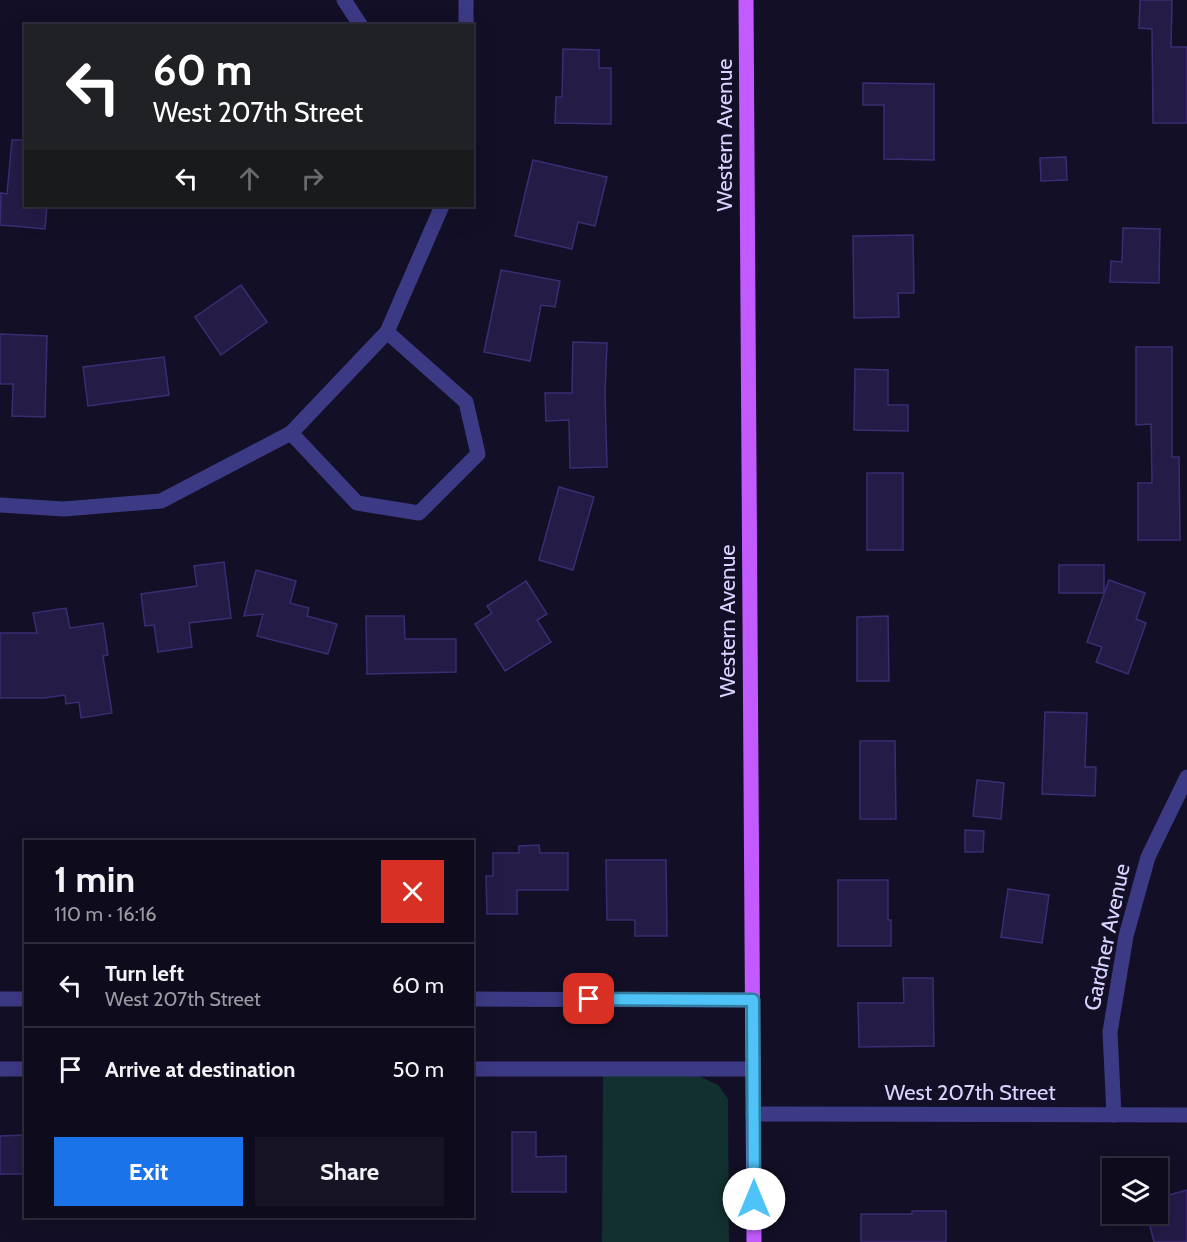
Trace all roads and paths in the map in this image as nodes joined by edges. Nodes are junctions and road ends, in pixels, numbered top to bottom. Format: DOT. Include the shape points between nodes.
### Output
graph roads {
  1 [pos="344,0"];
  2 [pos="466,0"];
  3 [pos="746,0"];
  4 [pos="360,24"];
  5 [pos="466,24"];
  6 [pos="442,207"];
  7 [pos="387,332"];
  8 [pos="291,432"];
  9 [pos="0,506"];
  10 [pos="1187,777"];
  11 [pos="0,999"];
  12 [pos="24,999"];
  13 [pos="474,999"];
  14 [pos="753,1000"];
  15 [pos="0,1069"];
  16 [pos="24,1069"];
  17 [pos="474,1069"];
  18 [pos="753,1069"];
  19 [pos="753,1114"];
  20 [pos="1114,1115"];
  21 [pos="1187,1115"];
  22 [pos="754,1242"];
  1 -- 4 [label="street"];
  2 -- 5 [label="street"];
  3 -- 14 [label="main road, Western Avenue"];
  6 -- 7 [label="street"];
  7 -- 8 [label="street"];
  7 -- 8 [label="street" via="466,402 478,454 419,513 357,503"];
  8 -- 9 [label="street" via="161,501 64,508"];
  10 -- 20 [label="street, Gardner Avenue" via="1148,857 1126,936 1110,1032"];
  11 -- 12 [label="street"];
  13 -- 14 [label="street"];
  14 -- 18 [label="main road, Western Avenue"];
  15 -- 16 [label="street"];
  17 -- 18 [label="street"];
  18 -- 19 [label="main road, Western Avenue"];
  19 -- 20 [label="street, West 207th Street"];
  19 -- 22 [label="main road, Western Avenue"];
  20 -- 21 [label="street, West 207th Street"];
}
